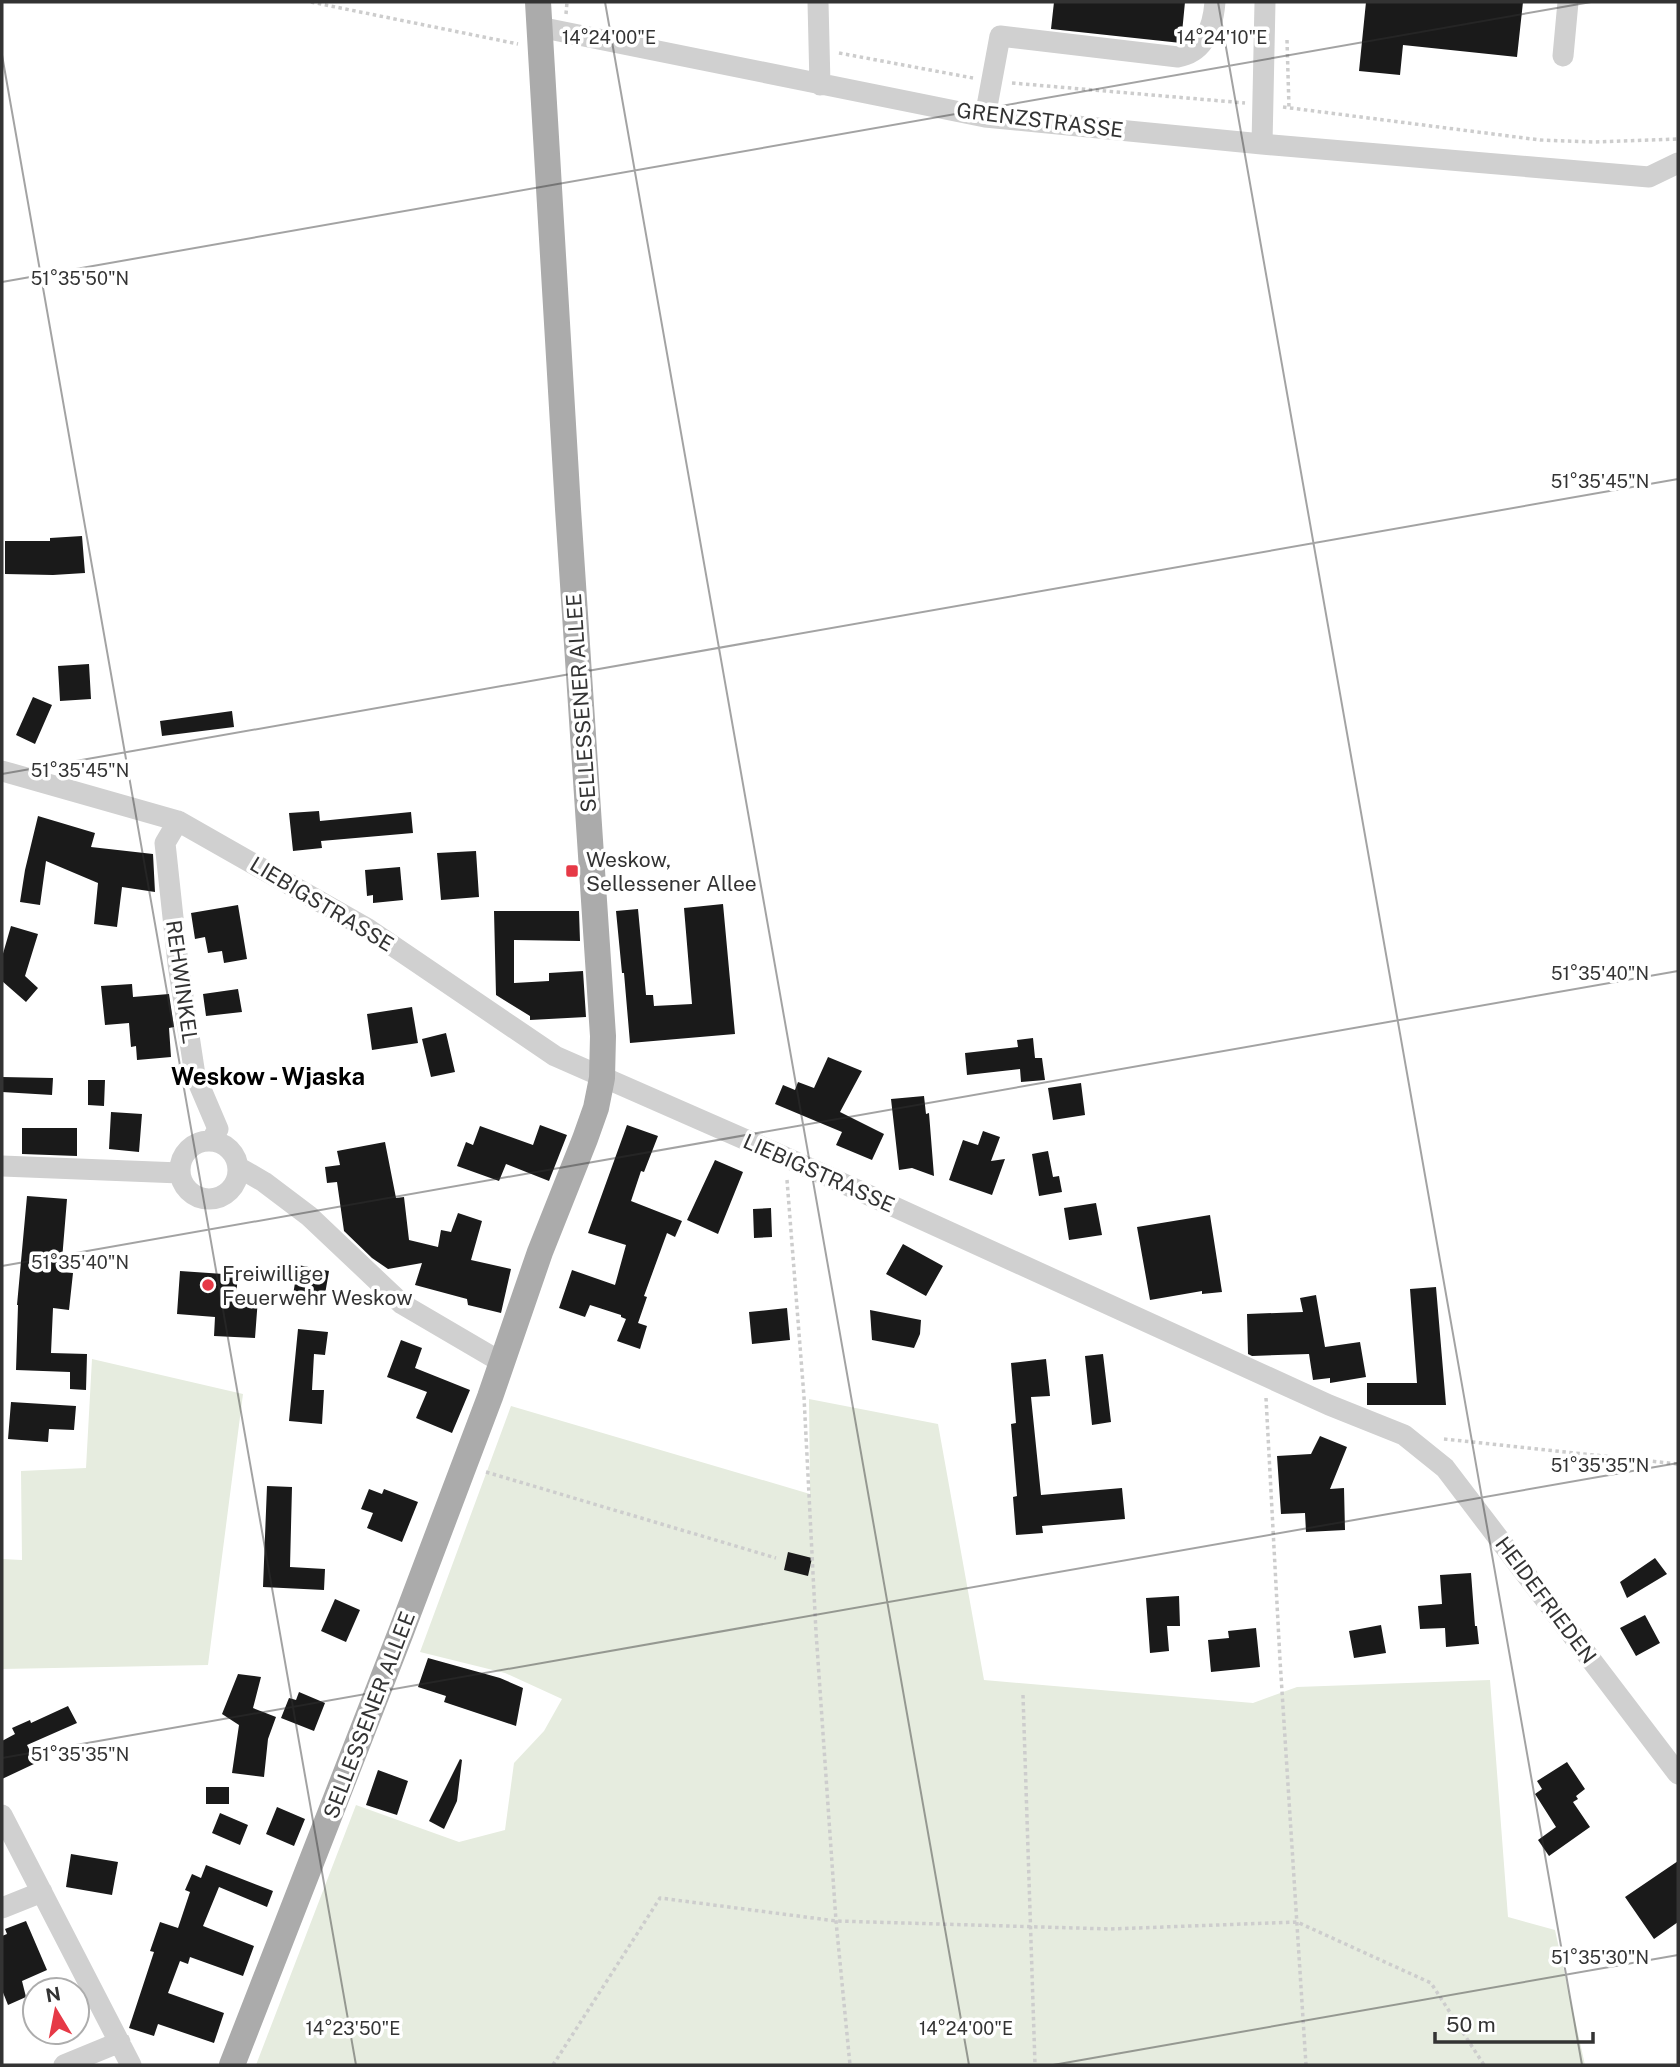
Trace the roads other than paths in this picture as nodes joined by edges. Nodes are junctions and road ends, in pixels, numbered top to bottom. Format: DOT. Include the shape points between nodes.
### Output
graph roads {
  1 [pos="818,2"];
  2 [pos="1215,2"];
  3 [pos="1265,2"];
  4 [pos="1568,2"];
  5 [pos="539,26"];
  6 [pos="1563,56"];
  7 [pos="820,85"];
  8 [pos="985,117"];
  9 [pos="1262,144"];
  10 [pos="1678,163"];
  11 [pos="2,771"];
  12 [pos="178,821"];
  13 [pos="602,1078"];
  14 [pos="211,1141"];
  15 [pos="2,1166"];
  16 [pos="239,1167"];
  17 [pos="180,1173"];
  18 [pos="501,1362"];
  19 [pos="1404,1434"];
  20 [pos="1678,1774"];
  21 [pos="2,1815"];
  22 [pos="42,1892"];
  23 [pos="2,1908"];
  24 [pos="120,2042"];
  25 [pos="64,2065"];
  26 [pos="131,2065"];
  27 [pos="232,2065"];
  1 -- 7 [label="street"];
  2 -- 8 [label="street" via="1204,43 1191,54 1178,57 1000,36"];
  3 -- 9 [label="street"];
  4 -- 6 [label="street"];
  5 -- 7 [label="street, GRENZSTRASSE"];
  5 -- 13 [label="main road, SELLESSENER ALLEE" via="602,1010"];
  7 -- 8 [label="street, GRENZSTRASSE"];
  8 -- 9 [label="street, GRENZSTRASSE"];
  9 -- 10 [label="street, GRENZSTRASSE" via="1649,177"];
  11 -- 12 [label="street, LIEBIGSTRASSE"];
  12 -- 13 [label="street, LIEBIGSTRASSE" via="368,929 555,1056"];
  12 -- 14 [label="street, REHWINKEL" via="165,843 195,1075 218,1129"];
  13 -- 18 [label="main road, SELLESSENER ALLEE" via="596,1108"];
  13 -- 19 [label="street, LIEBIGSTRASSE" via="1329,1405"];
  14 -- 16 [label="street" via="233,1152"];
  14 -- 17 [label="street" via="185,1153"];
  15 -- 17 [label="street"];
  16 -- 17 [label="street" via="233,1187 217,1198 197,1196"];
  16 -- 18 [label="street" via="309,1216 402,1304"];
  18 -- 27 [label="main road, SELLESSENER ALLEE"];
  19 -- 20 [label="street, HEIDEFRIEDEN" via="1445,1468"];
  21 -- 22 [label="street"];
  22 -- 23 [label="street"];
  22 -- 24 [label="street"];
  24 -- 25 [label="street"];
  24 -- 26 [label="street"];
}
